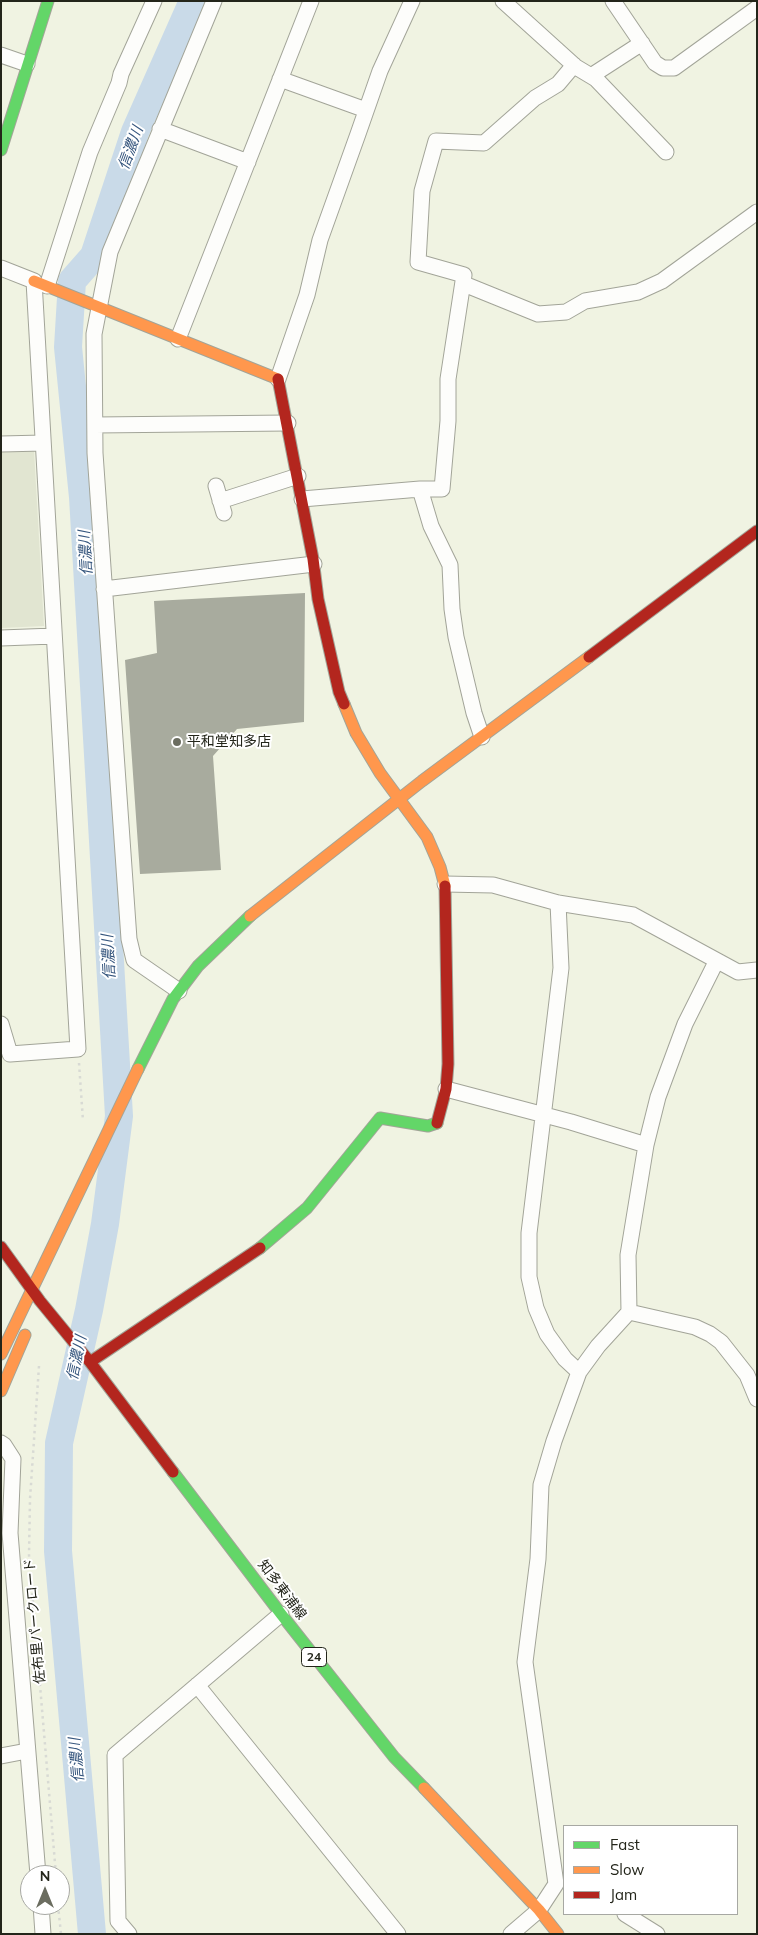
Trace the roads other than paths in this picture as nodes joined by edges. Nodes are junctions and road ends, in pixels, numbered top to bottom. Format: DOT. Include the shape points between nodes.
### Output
graph roads {
  1 [pos="48,1"];
  2 [pos="154,1"];
  3 [pos="214,1"];
  4 [pos="311,1"];
  5 [pos="412,1"];
  6 [pos="503,1"];
  7 [pos="613,1"];
  8 [pos="754,8"];
  9 [pos="642,43"];
  10 [pos="1,55"];
  11 [pos="27,64"];
  12 [pos="574,65"];
  13 [pos="591,76"];
  14 [pos="280,79"];
  15 [pos="366,110"];
  16 [pos="160,129"];
  17 [pos="1,150"];
  18 [pos="666,152"];
  19 [pos="248,162"];
  20 [pos="757,212"];
  21 [pos="1,268"];
  22 [pos="464,284"];
  23 [pos="44,285"];
  24 [pos="99,307"];
  25 [pos="178,340"];
  26 [pos="278,379"];
  27 [pos="288,423"];
  28 [pos="94,425"];
  29 [pos="43,443"];
  30 [pos="1,444"];
  31 [pos="298,476"];
  32 [pos="420,489"];
  33 [pos="302,499"];
  34 [pos="220,500"];
  35 [pos="757,531"];
  36 [pos="314,564"];
  37 [pos="104,589"];
  38 [pos="54,636"];
  39 [pos="1,638"];
  40 [pos="482,737"];
  41 [pos="400,800"];
  42 [pos="445,884"];
  43 [pos="558,903"];
  44 [pos="716,962"];
  45 [pos="757,970"];
  46 [pos="179,991"];
  47 [pos="1,1024"];
  48 [pos="446,1089"];
  49 [pos="544,1115"];
  50 [pos="646,1145"];
  51 [pos="1,1247"];
  52 [pos="49,1256"];
  53 [pos="32,1289"];
  54 [pos="38,1305"];
  55 [pos="629,1312"];
  56 [pos="28,1328"];
  57 [pos="1,1354"];
  58 [pos="90,1362"];
  59 [pos="579,1372"];
  60 [pos="1,1391"];
  61 [pos="757,1399"];
  62 [pos="1,1443"];
  63 [pos="281,1614"];
  64 [pos="197,1685"];
  65 [pos="27,1751"];
  66 [pos="1,1756"];
  67 [pos="37,1865"];
  68 [pos="560,1885"];
  69 [pos="540,1910"];
  70 [pos="42,1915"];
  71 [pos="627,1915"];
  72 [pos="44,1934"];
  73 [pos="129,1934"];
  74 [pos="398,1934"];
  75 [pos="511,1934"];
  76 [pos="558,1934"];
  77 [pos="657,1934"];
  1 -- 11 [label="street"];
  2 -- 23 [label="street" via="90,152"];
  3 -- 16 [label="street"];
  4 -- 14 [label="street"];
  5 -- 15 [label="street"];
  6 -- 12 [label="street"];
  7 -- 9 [label="street"];
  8 -- 9 [label="street" via="674,68 663,68 655,63"];
  9 -- 13 [label="street"];
  10 -- 11 [label="street"];
  11 -- 17 [label="street"];
  12 -- 13 [label="street"];
  12 -- 22 [label="street" via="558,84 534,98 484,143 436,141 422,191 418,262 464,275"];
  13 -- 18 [label="street"];
  14 -- 15 [label="street"];
  14 -- 19 [label="street"];
  15 -- 26 [label="street" via="320,240 307,295"];
  16 -- 19 [label="street"];
  16 -- 24 [label="street" via="110,252"];
  19 -- 25 [label="street"];
  20 -- 22 [label="street" via="662,281 638,292 586,301 566,312 538,314"];
  21 -- 23 [label="street"];
  22 -- 32 [label="street" via="448,379 442,490"];
  23 -- 24 [label="street"];
  23 -- 29 [label="street"];
  24 -- 25 [label="street"];
  24 -- 28 [label="street" via="94,334"];
  25 -- 26 [label="street"];
  26 -- 27 [label="street"];
  27 -- 28 [label="street"];
  27 -- 31 [label="street"];
  28 -- 37 [label="street"];
  29 -- 30 [label="street"];
  29 -- 38 [label="street"];
  31 -- 33 [label="street"];
  31 -- 34 [label="street"];
  32 -- 33 [label="street"];
  32 -- 40 [label="street" via="431,526 450,565 456,637"];
  33 -- 36 [label="street"];
  35 -- 40 [label="street"];
  36 -- 37 [label="street"];
  36 -- 41 [label="street" via="339,692 356,733"];
  37 -- 46 [label="street" via="132,953 134,960"];
  38 -- 39 [label="street"];
  38 -- 47 [label="street" via="78,1049 10,1054"];
  40 -- 41 [label="street"];
  41 -- 42 [label="street" via="427,837"];
  41 -- 46 [label="street" via="236,927"];
  42 -- 43 [label="street" via="493,885"];
  42 -- 48 [label="street"];
  43 -- 44 [label="street" via="633,915"];
  43 -- 49 [label="street" via="561,968"];
  44 -- 45 [label="street" via="738,972"];
  44 -- 50 [label="street" via="685,1024 658,1097"];
  46 -- 52 [label="street" via="130,1083"];
  48 -- 49 [label="street"];
  48 -- 58 [label="street" via="437,1124 428,1126 380,1118 307,1208 270,1241"];
  49 -- 50 [label="street"];
  49 -- 59 [label="street" via="529,1233 529,1277 536,1308 547,1334"];
  50 -- 55 [label="street" via="628,1255"];
  51 -- 53 [label="street, 知多東浦線 / 24"];
  52 -- 53 [label="street"];
  52 -- 54 [label="street"];
  53 -- 54 [label="street, 知多東浦線 / 24"];
  53 -- 57 [label="street"];
  54 -- 58 [label="street, 知多東浦線 / 24" via="62,1327"];
  55 -- 59 [label="street"];
  55 -- 61 [label="street" via="695,1327 722,1342 747,1375"];
  56 -- 60 [label="street"];
  58 -- 63 [label="street, 知多東浦線 / 24"];
  59 -- 68 [label="street" via="541,1486 538,1558 525,1662"];
  62 -- 65 [label="street" via="13,1459 10,1533"];
  63 -- 64 [label="street"];
  63 -- 69 [label="street, 知多東浦線 / 24" via="394,1757"];
  64 -- 73 [label="street" via="115,1755 118,1921"];
  64 -- 74 [label="street"];
  65 -- 66 [label="street"];
  65 -- 67 [label="street"];
  68 -- 69 [label="street"];
  69 -- 75 [label="street"];
  69 -- 76 [label="street, 知多東浦線 / 24"];
  70 -- 72 [label="street"];
  71 -- 77 [label="street"];
}
